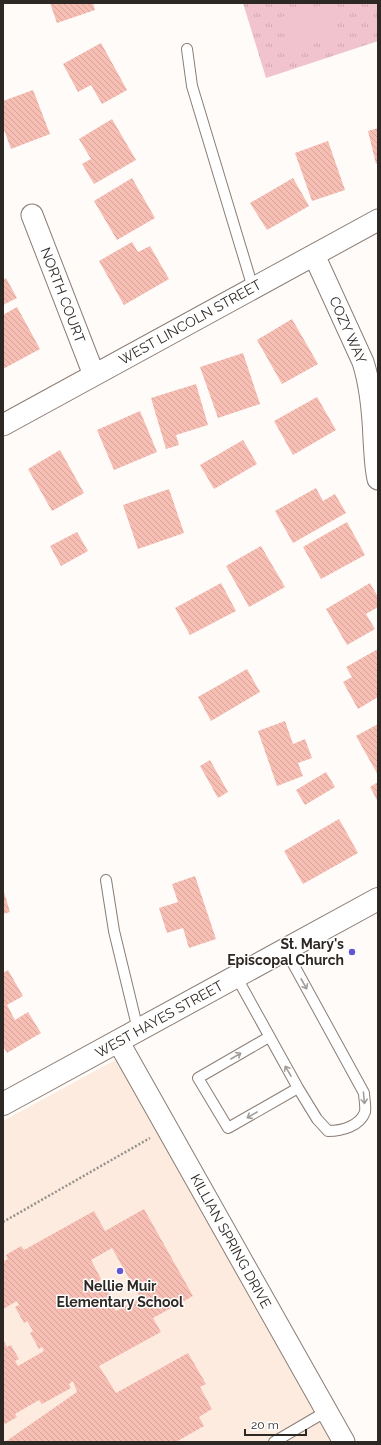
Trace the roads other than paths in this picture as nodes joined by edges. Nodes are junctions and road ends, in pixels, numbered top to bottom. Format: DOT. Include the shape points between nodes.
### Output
graph roads {
  1 [pos="187,49"];
  2 [pos="32,215"];
  3 [pos="378,220"];
  4 [pos="314,255"];
  5 [pos="253,288"];
  6 [pos="94,375"];
  7 [pos="3,425"];
  8 [pos="376,440"];
  9 [pos="378,479"];
  10 [pos="106,880"];
  11 [pos="378,899"];
  12 [pos="285,949"];
  13 [pos="236,976"];
  14 [pos="138,1030"];
  15 [pos="269,1037"];
  16 [pos="118,1041"];
  17 [pos="298,1088"];
  18 [pos="3,1104"];
  19 [pos="327,1411"];
  20 [pos="274,1442"];
  21 [pos="344,1442"];
  1 -- 5 [label="lane" via="192,86"];
  2 -- 6 [label="street, NORTH COURT"];
  3 -- 4 [label="street, WEST LINCOLN STREET"];
  4 -- 5 [label="street, WEST LINCOLN STREET"];
  4 -- 8 [label="street, COZY WAY" via="363,362 370,389"];
  5 -- 6 [label="street, WEST LINCOLN STREET"];
  6 -- 7 [label="street, WEST LINCOLN STREET"];
  8 -- 9 [label="street, COZY WAY" via="375,465"];
  10 -- 14 [label="lane" via="114,930"];
  11 -- 12 [label="street, WEST HAYES STREET"];
  12 -- 13 [label="street, WEST HAYES STREET"];
  12 -- 17 [label="lane, one-way" via="364,1093 365,1111 358,1122 340,1131 328,1131 317,1119"];
  13 -- 14 [label="street, WEST HAYES STREET"];
  13 -- 15 [label="lane"];
  14 -- 16 [label="street, WEST HAYES STREET"];
  17 -- 15 [label="lane, one-way"];
  17 -- 15 [label="lane, one-way" via="228,1128 198,1078"];
  16 -- 18 [label="street, WEST HAYES STREET"];
  16 -- 19 [label="street, KILLIAN SPRING DRIVE"];
  19 -- 20 [label="lane"];
  19 -- 21 [label="street, KILLIAN SPRING DRIVE"];
}
